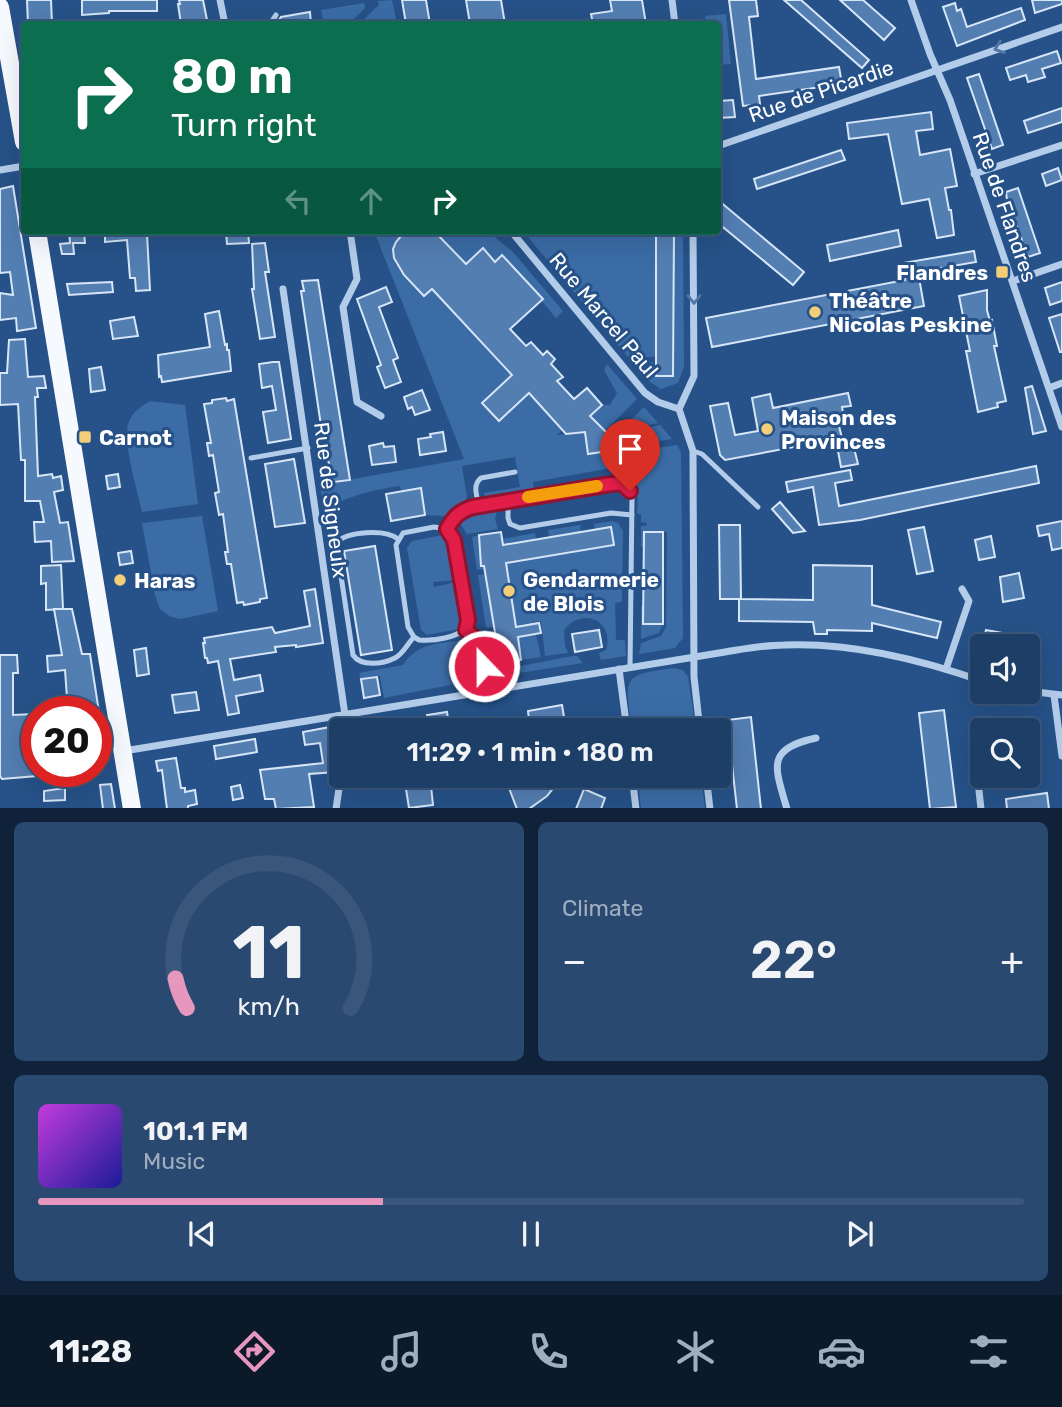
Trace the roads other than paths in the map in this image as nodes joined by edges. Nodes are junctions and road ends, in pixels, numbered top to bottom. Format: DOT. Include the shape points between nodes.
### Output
graph roads {
  1 [pos="220,0"];
  2 [pos="672,0"];
  3 [pos="911,0"];
  4 [pos="0,7"];
  5 [pos="276,15"];
  6 [pos="224,21"];
  7 [pos="272,21"];
  8 [pos="675,21"];
  9 [pos="1062,27"];
  10 [pos="937,70"];
  11 [pos="19,81"];
  12 [pos="21,105"];
  13 [pos="721,145"];
  14 [pos="1062,145"];
  15 [pos="21,166"];
  16 [pos="0,170"];
  17 [pos="974,174"];
  18 [pos="38,235"];
  19 [pos="351,235"];
  20 [pos="513,235"];
  21 [pos="694,235"];
  22 [pos="1062,264"];
  23 [pos="1013,281"];
  24 [pos="283,289"];
  25 [pos="1062,383"];
  26 [pos="1049,388"];
  27 [pos="679,409"];
  28 [pos="381,416"];
  29 [pos="1062,427"];
  30 [pos="308,448"];
  31 [pos="693,452"];
  32 [pos="251,458"];
  33 [pos="515,472"];
  34 [pos="508,501"];
  35 [pos="479,506"];
  36 [pos="758,507"];
  37 [pos="632,515"];
  38 [pos="447,529"];
  39 [pos="398,539"];
  40 [pos="962,589"];
  41 [pos="466,630"];
  42 [pos="414,637"];
  43 [pos="694,657"];
  44 [pos="630,668"];
  45 [pos="619,669"];
  46 [pos="946,669"];
  47 [pos="970,677"];
  48 [pos="488,691"];
  49 [pos="1040,693"];
  50 [pos="1058,695"];
  51 [pos="341,716"];
  52 [pos="625,718"];
  53 [pos="699,718"];
  54 [pos="816,738"];
  55 [pos="123,751"];
  56 [pos="1062,757"];
  57 [pos="339,788"];
  58 [pos="634,788"];
  59 [pos="708,788"];
  60 [pos="979,788"];
  61 [pos="132,808"];
  62 [pos="336,808"];
  63 [pos="636,808"];
  64 [pos="710,808"];
  65 [pos="787,808"];
  66 [pos="981,808"];
  1 -- 6 [label="street"];
  2 -- 8 [label="street"];
  3 -- 10 [label="street, Rue de Flandres"];
  4 -- 11 [label="main road"];
  5 -- 7 [label="lane"];
  9 -- 10 [label="street, Rue de Picardie, one-way"];
  10 -- 13 [label="street, Rue de Picardie"];
  10 -- 17 [label="street, Rue de Flandres"];
  11 -- 12 [label="main road"];
  14 -- 17 [label="street"];
  15 -- 16 [label="street"];
  17 -- 23 [label="street, Rue de Flandres"];
  18 -- 55 [label="main road"];
  19 -- 28 [label="street" via="357,279 343,307 357,402"];
  20 -- 27 [label="street, Rue Marcel Paul" via="645,393"];
  21 -- 27 [label="street, one-way" via="694,376"];
  22 -- 23 [label="street"];
  23 -- 26 [label="street, Rue de Flandres"];
  24 -- 30 [label="street, Rue de Signeulx"];
  25 -- 26 [label="street"];
  26 -- 29 [label="street, Rue de Flandres"];
  27 -- 31 [label="street"];
  30 -- 32 [label="lane"];
  30 -- 51 [label="street, Rue de Signeulx"];
  31 -- 36 [label="lane" via="702,454"];
  31 -- 43 [label="street"];
  33 -- 35 [label="lane" via="477,481"];
  34 -- 35 [label="lane"];
  34 -- 37 [label="lane" via="510,524 520,528 611,513"];
  34 -- 37 [label="lane" via="622,483 630,491"];
  35 -- 38 [label="lane" via="457,514"];
  37 -- 44 [label="lane"];
  38 -- 39 [label="lane" via="410,530"];
  38 -- 41 [label="lane" via="454,540"];
  39 -- 42 [label="lane" via="396,554 408,627"];
  39 -- 42 [label="lane" via="378,532 336,543 353,655 367,663 393,659"];
  40 -- 46 [label="street" via="969,601"];
  41 -- 42 [label="lane" via="424,640"];
  41 -- 48 [label="lane" via="482,649"];
  43 -- 44 [label="street"];
  43 -- 46 [label="street" via="784,645 843,647"];
  43 -- 53 [label="street"];
  44 -- 45 [label="street"];
  45 -- 48 [label="street"];
  45 -- 52 [label="street"];
  46 -- 47 [label="street"];
  48 -- 51 [label="street"];
  49 -- 50 [label="street"];
  50 -- 56 [label="street"];
  51 -- 55 [label="street"];
  54 -- 65 [label="street" via="782,751 776,779"];
  55 -- 61 [label="main road"];
  57 -- 62 [label="street"];
  58 -- 63 [label="street"];
  59 -- 64 [label="street"];
  60 -- 66 [label="street"];
}
